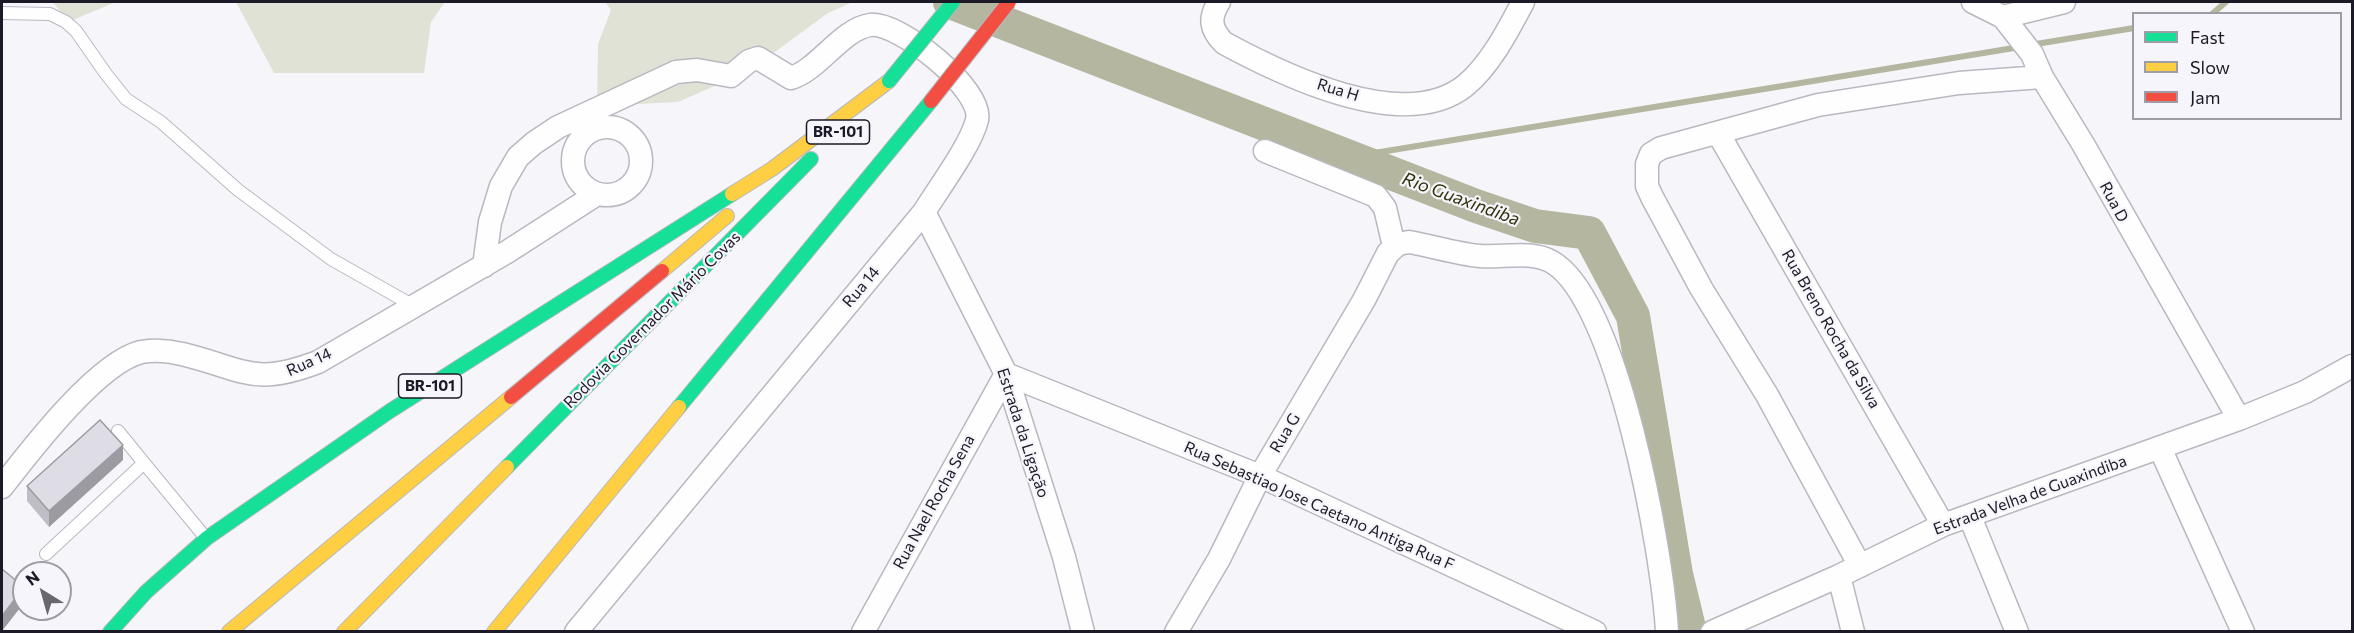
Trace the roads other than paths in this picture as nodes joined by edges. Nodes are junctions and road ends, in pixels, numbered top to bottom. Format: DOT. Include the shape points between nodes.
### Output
graph roads {
  1 [pos="952,2"];
  2 [pos="1010,2"];
  3 [pos="1219,2"];
  4 [pos="1523,2"];
  5 [pos="1973,2"];
  6 [pos="2064,2"];
  7 [pos="2,13"];
  8 [pos="2002,17"];
  9 [pos="2042,77"];
  10 [pos="889,81"];
  11 [pos="1718,133"];
  12 [pos="1265,151"];
  13 [pos="597,195"];
  14 [pos="924,212"];
  15 [pos="1394,246"];
  16 [pos="484,266"];
  17 [pos="412,305"];
  18 [pos="2352,366"];
  19 [pos="1006,374"];
  20 [pos="2239,419"];
  21 [pos="118,431"];
  22 [pos="2160,448"];
  23 [pos="144,463"];
  24 [pos="1260,476"];
  25 [pos="2,487"];
  26 [pos="1970,517"];
  27 [pos="1943,525"];
  28 [pos="207,538"];
  29 [pos="46,554"];
  30 [pos="1860,566"];
  31 [pos="1839,576"];
  32 [pos="1742,624"];
  33 [pos="110,632"];
  34 [pos="229,632"];
  35 [pos="344,632"];
  36 [pos="494,632"];
  37 [pos="576,632"];
  38 [pos="863,632"];
  39 [pos="1083,632"];
  40 [pos="1176,632"];
  41 [pos="1595,632"];
  42 [pos="1667,632"];
  43 [pos="1712,632"];
  44 [pos="1853,632"];
  45 [pos="2018,632"];
  46 [pos="2243,632"];
  1 -- 10 [label="highway, Rodovia Governador Mário Covas / BR-101, bridge"];
  2 -- 36 [label="highway, BR-101, bridge"];
  3 -- 4 [label="street, Rua H" via="1213,12 1212,28 1224,43 1340,93 1381,102 1425,103 1468,84 1490,57"];
  5 -- 8 [label="street, Rua D"];
  6 -- 8 [label="street"];
  7 -- 17 [label="lane" via="50,14 66,22 126,99 161,122 238,190 331,259"];
  8 -- 9 [label="street, Rua D" via="2032,54"];
  9 -- 11 [label="street" via="1959,83 1829,103"];
  9 -- 20 [label="street, Rua D"];
  10 -- 28 [label="highway, BR-101" via="772,169 390,411"];
  10 -- 34 [label="highway, BR-101"];
  10 -- 35 [label="highway, Rodovia Governador Mário Covas / BR-101"];
  11 -- 27 [label="street, Rua Breno Rocha da Silva"];
  11 -- 30 [label="street" via="1655,150 1647,164 1647,186"];
  12 -- 15 [label="street" via="1376,196 1385,208"];
  13 -- 16 [label="street, Rua 14"];
  14 -- 16 [label="street, Rua 14" via="977,120 972,99 933,57 902,34 877,25 858,29 796,76 785,77 758,58 731,76 698,70 676,72 558,127 518,157 510,170 495,203"];
  14 -- 19 [label="street, Estrada da Ligação"];
  14 -- 37 [label="street, Rua 14"];
  15 -- 24 [label="street, Rua G"];
  15 -- 42 [label="street" via="1409,242 1482,256 1540,257 1557,265 1577,286 1598,326 1636,442 1664,589"];
  16 -- 17 [label="street, Rua 14"];
  17 -- 25 [label="street, Rua 14" via="318,362 281,375 255,375 165,352 142,352 129,357 84,392"];
  18 -- 20 [label="street, Estrada Velha de Guaxindiba" via="2305,392"];
  19 -- 24 [label="street, Rua Sebastiao Jose Caetano Antiga Rua F"];
  19 -- 38 [label="street, Rua Nael Rocha Sena"];
  19 -- 39 [label="street, Estrada da Ligação" via="1064,557"];
  20 -- 22 [label="street, Estrada Velha de Guaxindiba"];
  21 -- 23 [label="lane"];
  22 -- 26 [label="street, Estrada Velha de Guaxindiba"];
  22 -- 46 [label="street"];
  23 -- 28 [label="lane"];
  23 -- 29 [label="lane"];
  24 -- 40 [label="street, Rua G" via="1219,559"];
  24 -- 41 [label="street, Rua Sebastiao Jose Caetano Antiga Rua F"];
  26 -- 27 [label="street, Estrada Velha de Guaxindiba"];
  26 -- 45 [label="street"];
  27 -- 30 [label="street, Estrada Velha de Guaxindiba"];
  28 -- 33 [label="highway, BR-101" via="146,592"];
  30 -- 31 [label="street, Estrada Velha de Guaxindiba"];
  31 -- 32 [label="street, Estrada Velha de Guaxindiba"];
  31 -- 44 [label="street"];
  32 -- 43 [label="street, Estrada Velha de Guaxindiba"];
}
